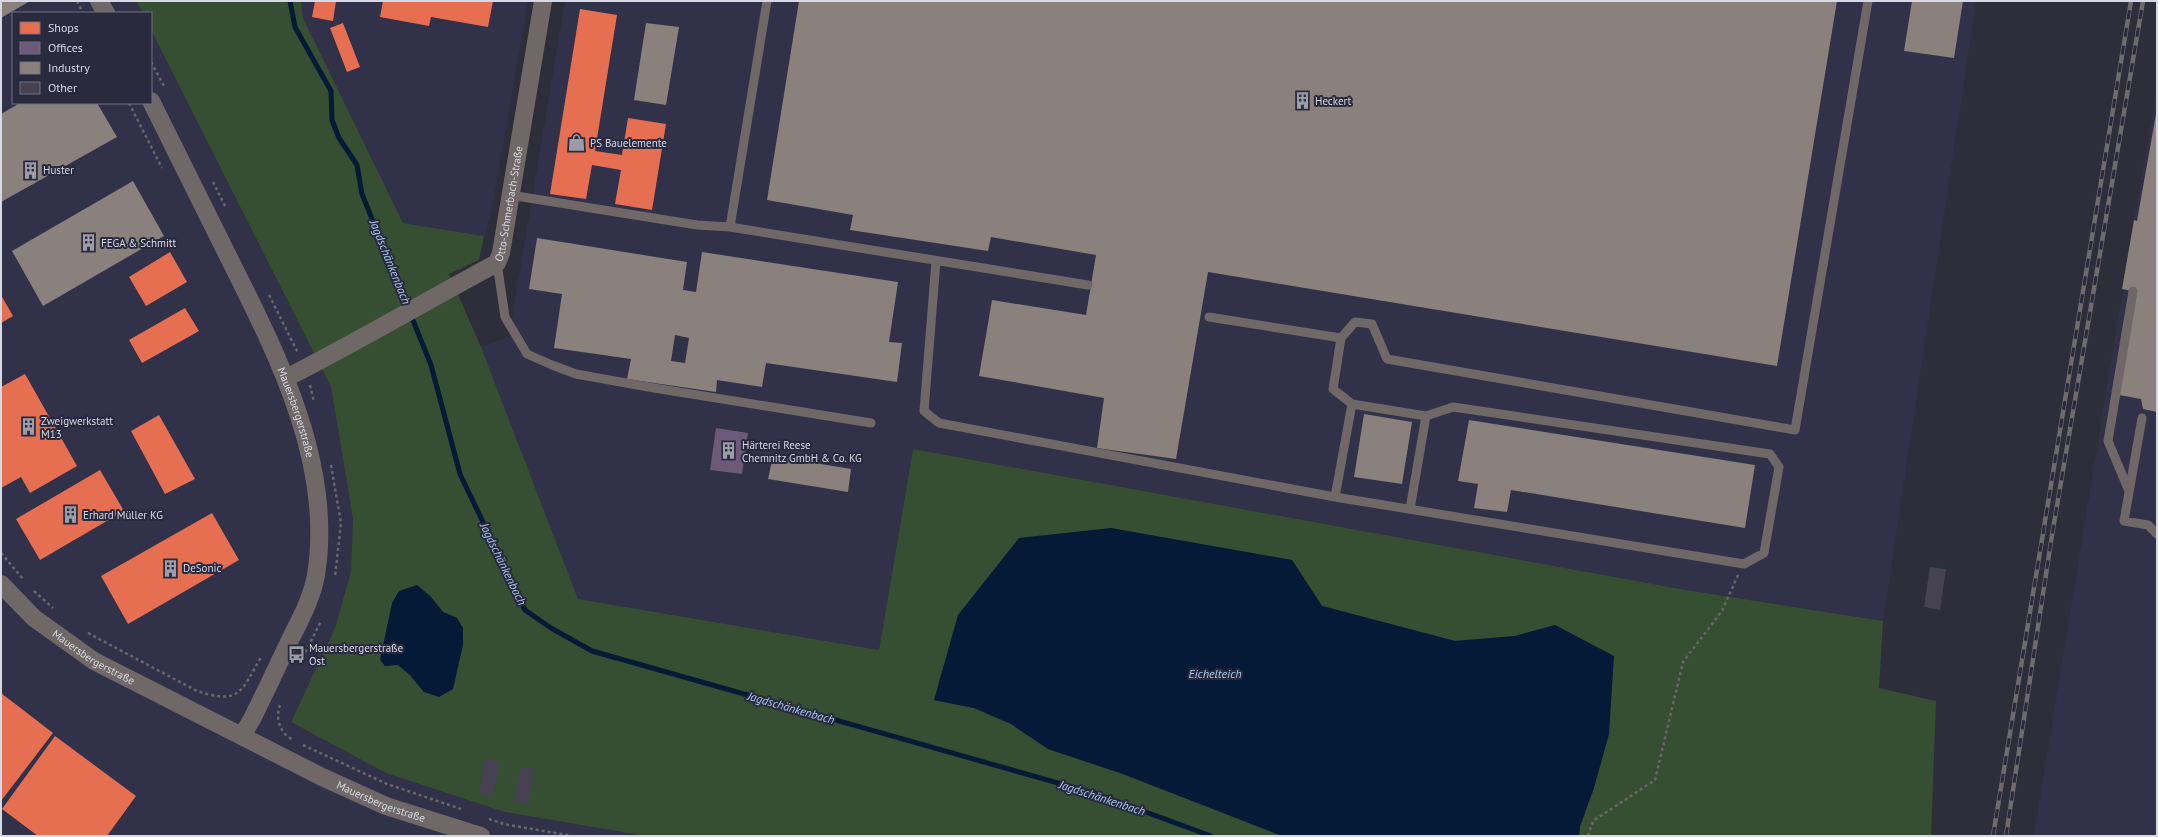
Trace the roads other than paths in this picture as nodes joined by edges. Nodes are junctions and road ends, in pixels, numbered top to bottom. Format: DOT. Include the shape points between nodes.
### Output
graph roads {
  1 [pos="99,1"];
  2 [pos="543,1"];
  3 [pos="767,1"];
  4 [pos="1868,1"];
  5 [pos="105,12"];
  6 [pos="152,104"];
  7 [pos="510,195"];
  8 [pos="730,227"];
  9 [pos="936,261"];
  10 [pos="497,263"];
  11 [pos="1088,286"];
  12 [pos="2133,291"];
  13 [pos="1209,317"];
  14 [pos="1341,338"];
  15 [pos="286,378"];
  16 [pos="1352,404"];
  17 [pos="1426,416"];
  18 [pos="2142,418"];
  19 [pos="871,424"];
  20 [pos="2130,491"];
  21 [pos="1335,497"];
  22 [pos="1410,509"];
  23 [pos="2157,534"];
  24 [pos="1,584"];
  25 [pos="242,736"];
  26 [pos="481,836"];
  1 -- 5 [label="street"];
  2 -- 7 [label="street, Otto-Schmerbach-Straße"];
  3 -- 8 [label="lane"];
  4 -- 14 [label="lane" via="1795,430 1387,360 1372,324 1355,322"];
  6 -- 15 [label="street, Mauersbergerstraße"];
  7 -- 8 [label="lane" via="697,225"];
  7 -- 10 [label="street, Otto-Schmerbach-Straße" via="501,253"];
  8 -- 9 [label="lane"];
  9 -- 11 [label="lane"];
  9 -- 21 [label="lane" via="924,411 939,423"];
  10 -- 15 [label="street, Otto-Schmerbach-Straße" via="339,352"];
  10 -- 19 [label="lane" via="505,317 527,354 552,365 576,374"];
  12 -- 20 [label="lane" via="2108,441"];
  13 -- 14 [label="lane"];
  14 -- 16 [label="lane" via="1333,389"];
  15 -- 25 [label="street, Mauersbergerstraße" via="312,465 319,507 316,577 307,606"];
  16 -- 17 [label="lane"];
  16 -- 21 [label="lane"];
  17 -- 22 [label="lane"];
  17 -- 22 [label="lane" via="1453,407 1770,454 1779,467 1764,553 1744,564"];
  18 -- 20 [label="lane"];
  20 -- 23 [label="lane" via="2124,521 2148,525"];
  21 -- 22 [label="lane"];
  24 -- 25 [label="street, Mauersbergerstraße" via="34,618 94,661"];
  25 -- 26 [label="street, Mauersbergerstraße" via="386,806"];
}
